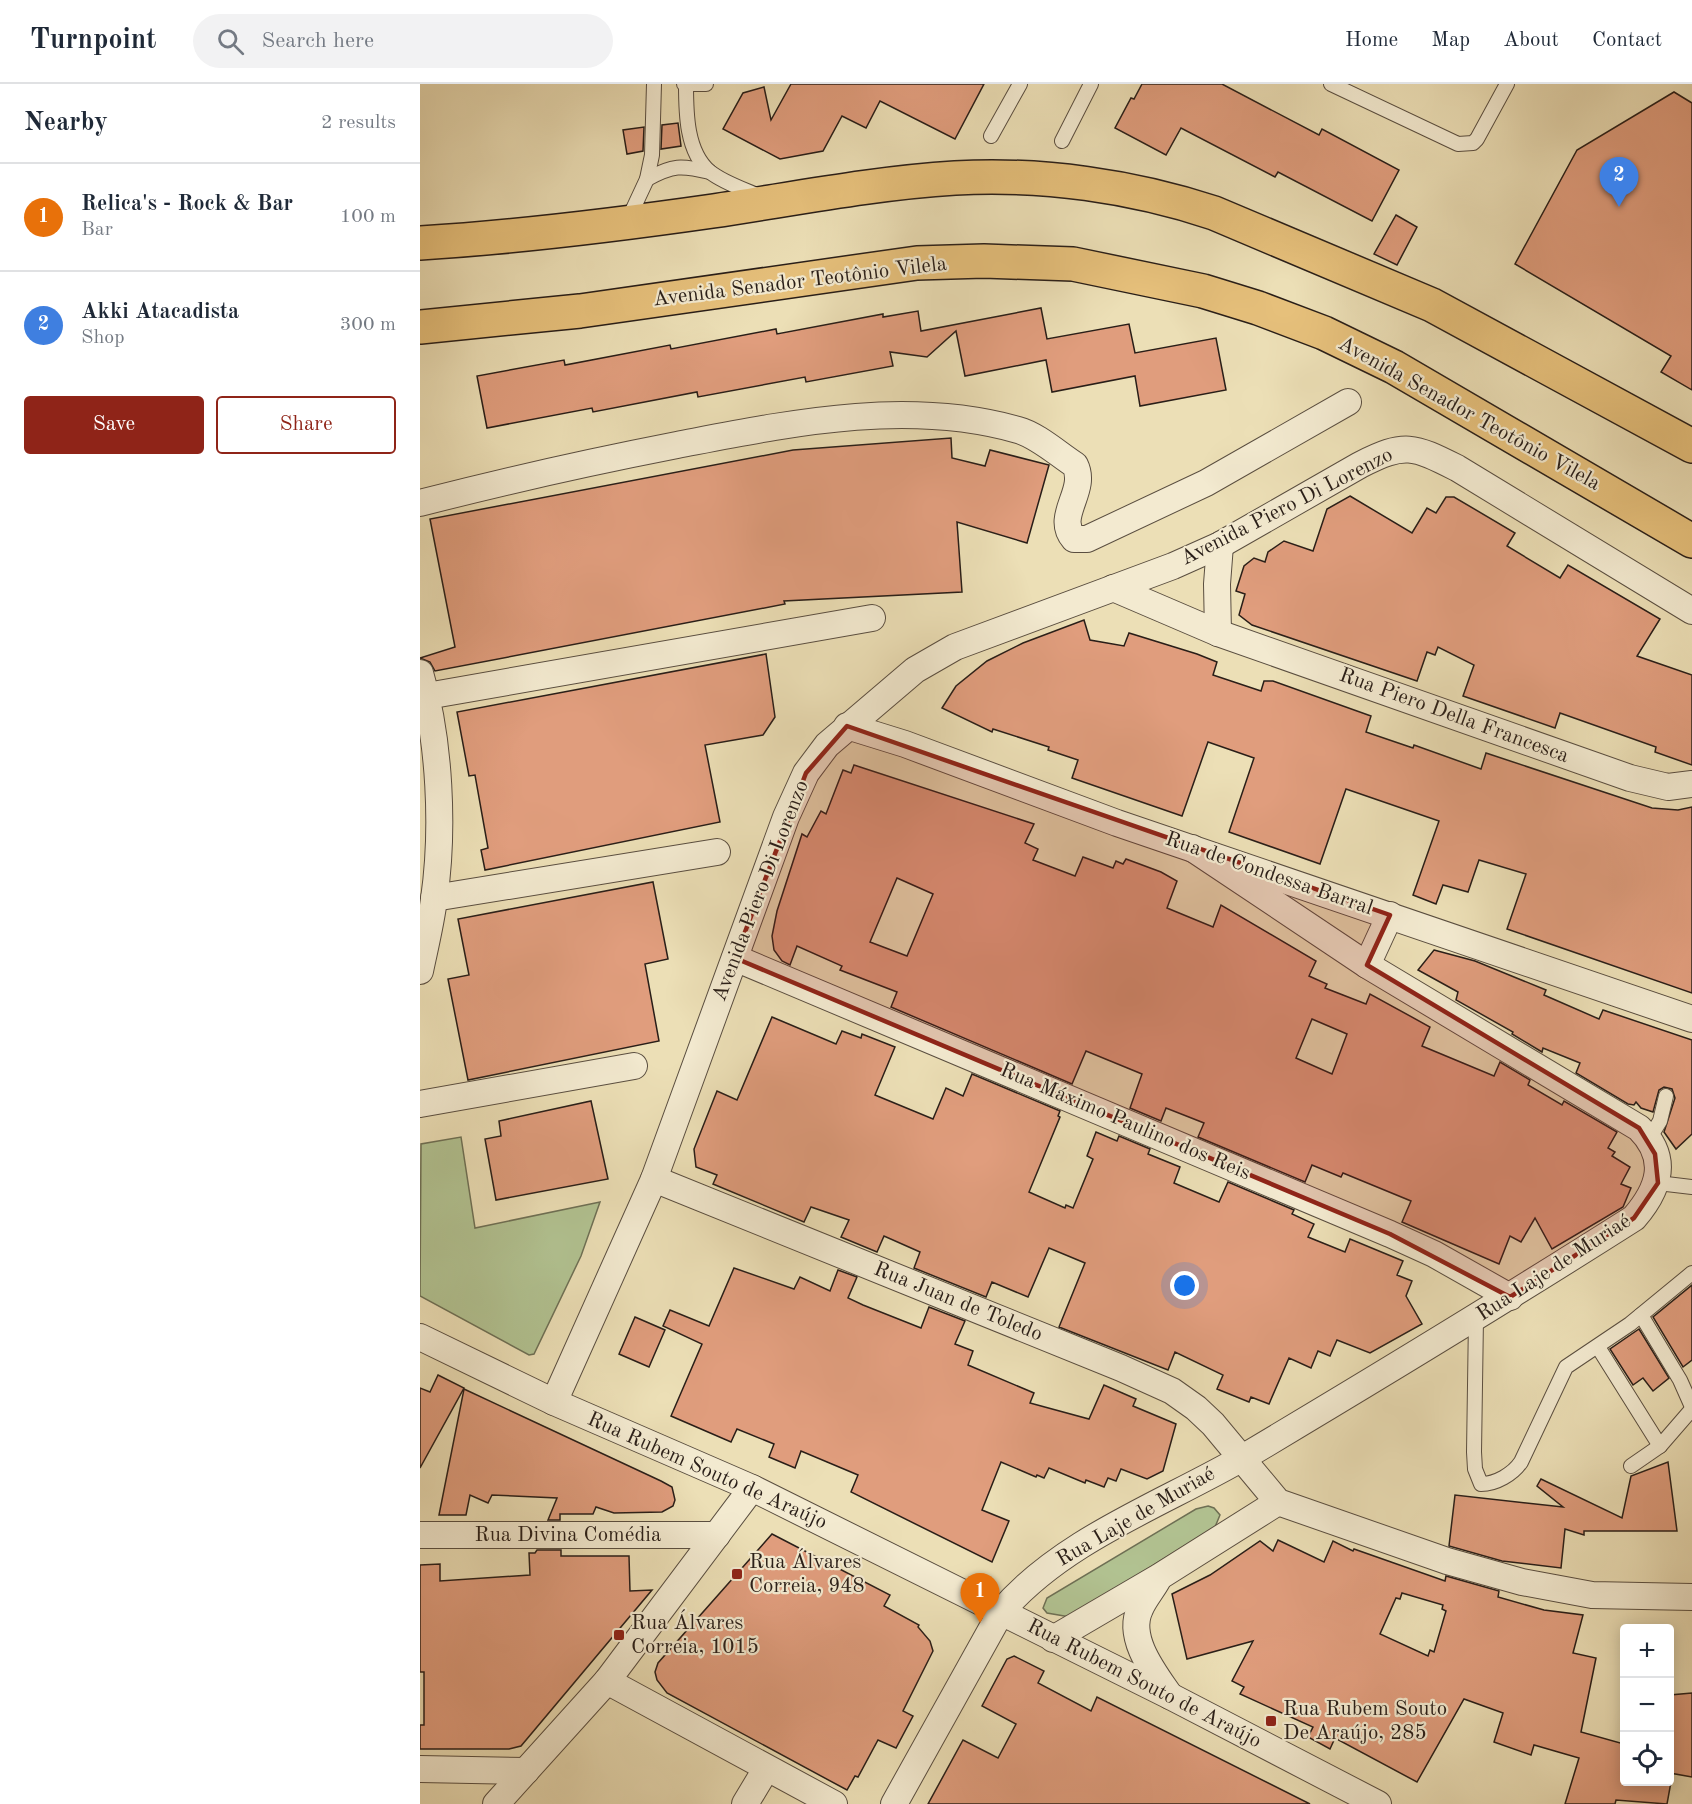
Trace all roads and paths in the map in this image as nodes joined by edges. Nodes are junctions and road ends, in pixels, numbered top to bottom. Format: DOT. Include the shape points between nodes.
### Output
graph roads {
  1 [pos="654,84"];
  2 [pos="685,84"];
  3 [pos="706,84"];
  4 [pos="1020,84"];
  5 [pos="1091,84"];
  6 [pos="1331,84"];
  7 [pos="1507,84"];
  8 [pos="991,136"];
  9 [pos="1062,141"];
  10 [pos="710,172"];
  11 [pos="647,179"];
  12 [pos="771,202"];
  13 [pos="626,224"];
  14 [pos="420,243"];
  15 [pos="420,327"];
  16 [pos="1348,402"];
  17 [pos="1687,437"];
  18 [pos="420,502"];
  19 [pos="1692,541"];
  20 [pos="1220,545"];
  21 [pos="1113,588"];
  22 [pos="1692,611"];
  23 [pos="872,618"];
  24 [pos="1218,633"];
  25 [pos="424,684"];
  26 [pos="848,726"];
  27 [pos="1692,784"];
  28 [pos="1192,848"];
  29 [pos="717,852"];
  30 [pos="434,898"];
  31 [pos="1390,915"];
  32 [pos="735,958"];
  33 [pos="1367,965"];
  34 [pos="420,971"];
  35 [pos="1692,1019"];
  36 [pos="634,1066"];
  37 [pos="1666,1096"];
  38 [pos="420,1104"];
  39 [pos="1649,1139"];
  40 [pos="654,1179"];
  41 [pos="1658,1183"];
  42 [pos="1692,1187"];
  43 [pos="1692,1273"];
  44 [pos="1510,1297"];
  45 [pos="1641,1316"];
  46 [pos="1476,1318"];
  47 [pos="420,1337"];
  48 [pos="1598,1347"];
  49 [pos="554,1402"];
  50 [pos="1692,1408"];
  51 [pos="1660,1446"];
  52 [pos="1240,1459"];
  53 [pos="1631,1466"];
  54 [pos="752,1488"];
  55 [pos="1278,1502"];
  56 [pos="420,1535"];
  57 [pos="717,1535"];
  58 [pos="1159,1577"];
  59 [pos="1692,1597"];
  60 [pos="1001,1612"];
  61 [pos="1053,1640"];
  62 [pos="607,1681"];
  63 [pos="1170,1696"];
  64 [pos="420,1769"];
  65 [pos="766,1769"];
  66 [pos="526,1771"];
  67 [pos="496,1804"];
  68 [pos="745,1804"];
  69 [pos="834,1804"];
  70 [pos="894,1804"];
  71 [pos="1378,1804"];
  1 -- 11 [label="lane" via="652,155"];
  2 -- 3 [label="lane"];
  2 -- 10 [label="lane" via="689,130 698,155"];
  4 -- 8 [label="lane"];
  5 -- 9 [label="lane"];
  6 -- 7 [label="lane" via="1465,144 1477,139"];
  10 -- 11 [label="lane" via="673,167"];
  10 -- 12 [label="lane"];
  11 -- 13 [label="lane"];
  12 -- 13 [label="main road"];
  12 -- 17 [label="main road" via="897,183 1013,178 1095,185 1186,204 1422,300"];
  13 -- 14 [label="main road"];
  15 -- 19 [label="main road, Avenida Senador Teotônio Vilela" via="580,311 907,264 1073,264 1203,291 1324,333 1394,367"];
  16 -- 18 [label="street" via="1206,483 1087,539 1074,539 1068,532 1066,518 1080,483 1076,465 1020,430 963,418 904,413 771,427 548,471"];
  20 -- 21 [label="street, Avenida Piero Di Lorenzo"];
  20 -- 22 [label="street, Avenida Piero Di Lorenzo" via="1381,454 1404,448 1428,453"];
  20 -- 24 [label="street"];
  21 -- 24 [label="street, Rua Piero Della Francesca"];
  21 -- 26 [label="street, Avenida Piero Di Lorenzo" via="955,647 915,670"];
  23 -- 25 [label="street"];
  24 -- 27 [label="street, Rua Piero Della Francesca" via="1630,778 1668,788"];
  25 -- 30 [label="street" via="438,787"];
  26 -- 28 [label="street, Rua de Condessa Barral"];
  26 -- 32 [label="street, Avenida Piero Di Lorenzo" via="806,772"];
  28 -- 31 [label="street, Rua de Condessa Barral"];
  28 -- 33 [label="street"];
  29 -- 30 [label="street"];
  30 -- 34 [label="street"];
  31 -- 33 [label="street"];
  31 -- 35 [label="street, Rua de Condessa Barral"];
  32 -- 40 [label="street, Avenida Piero Di Lorenzo"];
  32 -- 44 [label="street, Rua Máximo Paulino dos Reis" via="1390,1234"];
  33 -- 39 [label="street" via="1639,1128"];
  36 -- 38 [label="street"];
  37 -- 39 [label="lane" via="1660,1121"];
  39 -- 41 [label="street"];
  40 -- 49 [label="street, Avenida Piero Di Lorenzo"];
  40 -- 52 [label="street, Rua Juan de Toledo" via="1172,1391 1213,1424"];
  41 -- 42 [label="lane"];
  41 -- 44 [label="street, Rua Laje de Muriaé" via="1634,1218"];
  43 -- 45 [label="lane"];
  44 -- 46 [label="street, Rua Laje de Muriaé"];
  45 -- 48 [label="lane"];
  45 -- 50 [label="lane" via="1680,1380"];
  46 -- 48 [label="lane" via="1474,1452 1481,1484 1518,1467 1566,1367"];
  46 -- 52 [label="street, Rua Laje de Muriaé"];
  47 -- 49 [label="street, Rua Rubem Souto de Araújo"];
  48 -- 51 [label="lane"];
  49 -- 54 [label="street, Rua Rubem Souto de Araújo"];
  50 -- 51 [label="lane"];
  51 -- 53 [label="lane"];
  52 -- 55 [label="street, Rua Juan de Toledo"];
  52 -- 60 [label="street, Rua Laje de Muriaé" via="1048,1567"];
  54 -- 57 [label="street"];
  54 -- 60 [label="street, Rua Rubem Souto de Araújo"];
  55 -- 58 [label="street"];
  55 -- 59 [label="street" via="1447,1561 1522,1582 1592,1596"];
  56 -- 57 [label="street, Rua Divina Comédia"];
  57 -- 62 [label="street"];
  58 -- 61 [label="street"];
  58 -- 63 [label="street" via="1138,1611 1137,1625 1145,1658"];
  60 -- 61 [label="street, Rua Rubem Souto de Araújo"];
  60 -- 70 [label="street, Rua Laje de Muriaé"];
  61 -- 63 [label="street, Rua Rubem Souto de Araújo"];
  62 -- 65 [label="street"];
  62 -- 66 [label="street"];
  63 -- 71 [label="street, Rua Rubem Souto de Araújo"];
  64 -- 66 [label="street"];
  65 -- 68 [label="street"];
  65 -- 69 [label="street"];
  66 -- 67 [label="street"];
}
